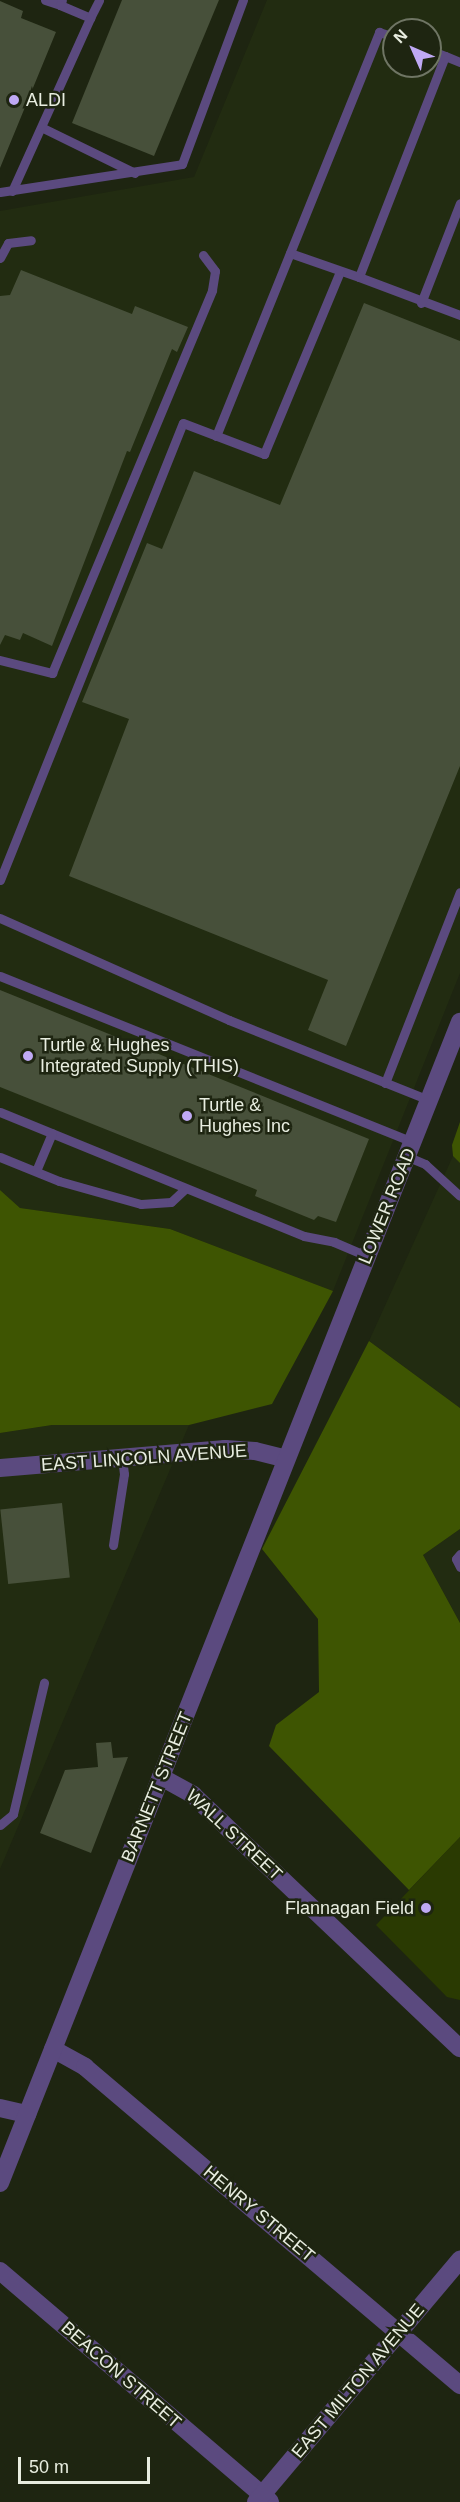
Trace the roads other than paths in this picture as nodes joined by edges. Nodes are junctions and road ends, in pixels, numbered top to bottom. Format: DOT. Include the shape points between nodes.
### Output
graph roads {
  1 [pos="45,0"];
  2 [pos="99,0"];
  3 [pos="243,0"];
  4 [pos="62,3"];
  5 [pos="90,18"];
  6 [pos="382,33"];
  7 [pos="442,55"];
  8 [pos="445,56"];
  9 [pos="460,62"];
  10 [pos="43,128"];
  11 [pos="135,173"];
  12 [pos="12,191"];
  13 [pos="0,192"];
  14 [pos="460,203"];
  15 [pos="31,240"];
  16 [pos="290,253"];
  17 [pos="203,255"];
  18 [pos="0,258"];
  19 [pos="340,271"];
  20 [pos="359,277"];
  21 [pos="421,303"];
  22 [pos="460,315"];
  23 [pos="216,436"];
  24 [pos="0,660"];
  25 [pos="0,880"];
  26 [pos="460,892"];
  27 [pos="0,918"];
  28 [pos="0,976"];
  29 [pos="460,1022"];
  30 [pos="456,1046"];
  31 [pos="385,1083"];
  32 [pos="429,1100"];
  33 [pos="0,1112"];
  34 [pos="52,1133"];
  35 [pos="409,1149"];
  36 [pos="0,1157"];
  37 [pos="36,1171"];
  38 [pos="185,1189"];
  39 [pos="460,1196"];
  40 [pos="367,1256"];
  41 [pos="314,1391"];
  42 [pos="122,1458"];
  43 [pos="286,1459"];
  44 [pos="0,1468"];
  45 [pos="113,1545"];
  46 [pos="460,1554"];
  47 [pos="460,1567"];
  48 [pos="44,1683"];
  49 [pos="161,1777"];
  50 [pos="0,1825"];
  51 [pos="460,2048"];
  52 [pos="53,2049"];
  53 [pos="0,2108"];
  54 [pos="27,2114"];
  55 [pos="0,2182"];
  56 [pos="460,2260"];
  57 [pos="0,2271"];
  58 [pos="399,2333"];
  59 [pos="460,2385"];
  60 [pos="262,2500"];
  1 -- 4 [label="lane"];
  2 -- 5 [label="lane"];
  3 -- 11 [label="lane" via="182,164"];
  4 -- 5 [label="lane"];
  5 -- 10 [label="lane"];
  6 -- 16 [label="lane" via="379,32"];
  7 -- 8 [label="lane"];
  8 -- 9 [label="lane"];
  8 -- 20 [label="lane"];
  10 -- 11 [label="lane"];
  10 -- 12 [label="lane"];
  11 -- 12 [label="lane"];
  12 -- 13 [label="lane"];
  14 -- 21 [label="lane"];
  15 -- 18 [label="lane" via="8,243"];
  16 -- 19 [label="lane"];
  16 -- 23 [label="lane"];
  17 -- 24 [label="lane" via="215,271 212,290 52,673"];
  19 -- 20 [label="lane"];
  19 -- 23 [label="lane" via="264,454"];
  20 -- 21 [label="lane"];
  21 -- 22 [label="lane"];
  23 -- 25 [label="lane" via="183,423"];
  26 -- 31 [label="lane"];
  27 -- 31 [label="lane" via="229,1020"];
  28 -- 35 [label="lane"];
  29 -- 30 [label="street, LOWER ROAD"];
  30 -- 32 [label="street, LOWER ROAD"];
  31 -- 32 [label="lane"];
  32 -- 35 [label="street, LOWER ROAD"];
  33 -- 34 [label="lane"];
  34 -- 37 [label="lane"];
  34 -- 38 [label="lane"];
  35 -- 39 [label="lane"];
  35 -- 40 [label="street, LOWER ROAD"];
  36 -- 37 [label="lane"];
  37 -- 38 [label="lane" via="141,1204 171,1202"];
  38 -- 40 [label="lane"];
  40 -- 41 [label="street, LOWER ROAD"];
  41 -- 43 [label="street, BARNETT STREET"];
  42 -- 43 [label="street, EAST LINCOLN AVENUE" via="225,1449 255,1450"];
  42 -- 44 [label="street, EAST LINCOLN AVENUE"];
  42 -- 45 [label="lane" via="124,1474"];
  43 -- 49 [label="street, BARNETT STREET"];
  46 -- 47 [label="lane" via="456,1559"];
  48 -- 50 [label="lane" via="13,1814"];
  49 -- 51 [label="street, WALL STREET" via="193,1795"];
  49 -- 52 [label="street, BARNETT STREET"];
  52 -- 54 [label="street, BARNETT STREET"];
  52 -- 58 [label="street, HENRY STREET" via="85,2067"];
  53 -- 54 [label="street"];
  54 -- 55 [label="street, BARNETT STREET"];
  56 -- 58 [label="street, EAST MILTON AVENUE"];
  57 -- 60 [label="street, BEACON STREET"];
  58 -- 59 [label="street, HENRY STREET"];
  58 -- 60 [label="street, EAST MILTON AVENUE"];
}
